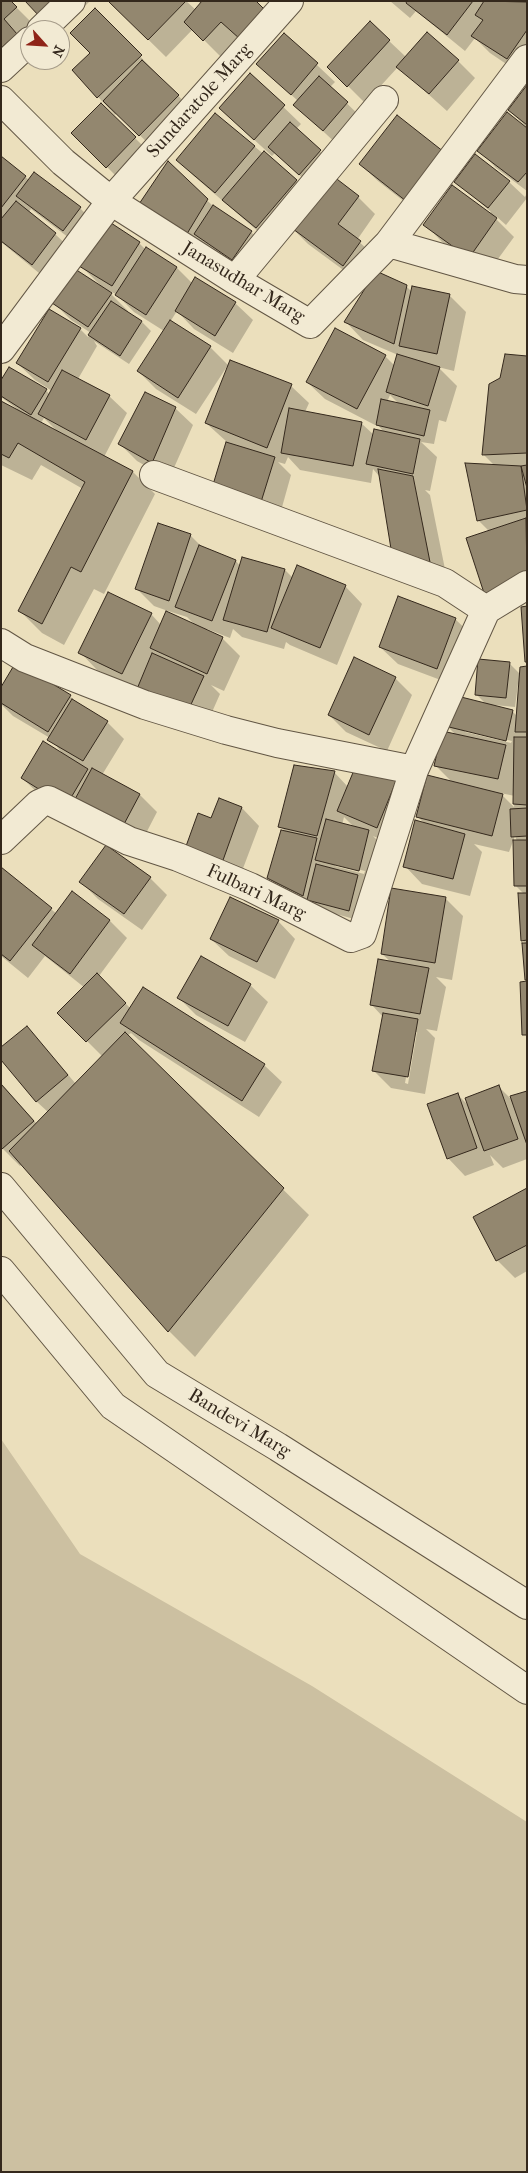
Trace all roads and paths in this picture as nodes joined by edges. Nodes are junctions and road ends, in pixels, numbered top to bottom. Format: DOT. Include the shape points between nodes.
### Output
graph roads {
  1 [pos="71,1"];
  2 [pos="289,1"];
  3 [pos="51,20"];
  4 [pos="20,50"];
  5 [pos="527,59"];
  6 [pos="1,68"];
  7 [pos="1,100"];
  8 [pos="384,100"];
  9 [pos="111,201"];
  10 [pos="390,243"];
  11 [pos="235,280"];
  12 [pos="527,280"];
  13 [pos="1,349"];
  14 [pos="154,475"];
  15 [pos="527,585"];
  16 [pos="486,610"];
  17 [pos="1,643"];
  18 [pos="414,770"];
  19 [pos="1,840"];
  20 [pos="1,1187"];
  21 [pos="1,1271"];
  22 [pos="527,1605"];
  23 [pos="527,1690"];
  1 -- 3 [label="street"];
  2 -- 9 [label="street, Sundaratole Marg"];
  4 -- 6 [label="street"];
  5 -- 10 [label="street"];
  7 -- 9 [label="street, Janasudhar Marg" via="63,162"];
  8 -- 11 [label="street"];
  9 -- 11 [label="street, Janasudhar Marg"];
  9 -- 13 [label="street, Sundaratole Marg"];
  10 -- 11 [label="street, Janasudhar Marg" via="310,324"];
  10 -- 12 [label="street"];
  14 -- 16 [label="street" via="445,583"];
  15 -- 16 [label="street"];
  16 -- 18 [label="street, Fulbari Marg"];
  17 -- 18 [label="street" via="25,658 100,689 190,719 277,743"];
  18 -- 19 [label="street, Fulbari Marg" via="366,926 362,934 351,938 250,887 129,841 48,800 39,804"];
  20 -- 22 [label="street, Bandevi Marg" via="157,1374"];
  21 -- 23 [label="street" via="113,1406"];
}
